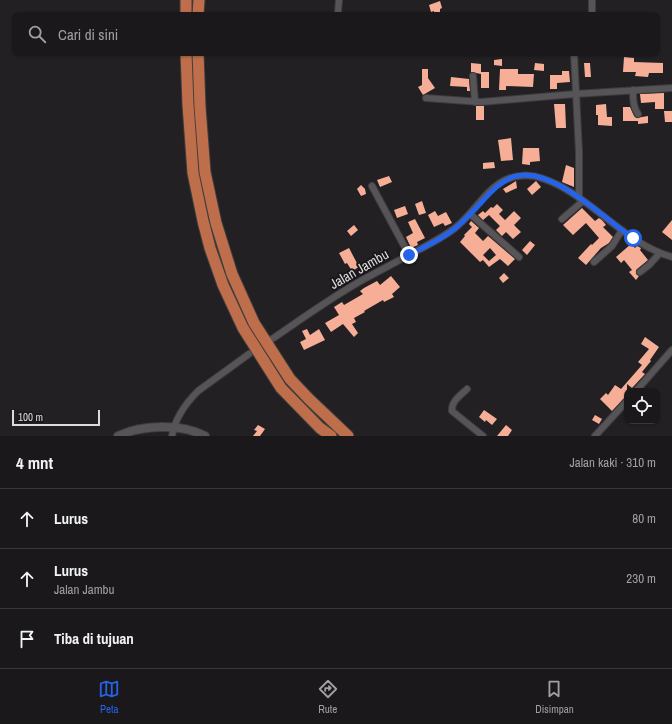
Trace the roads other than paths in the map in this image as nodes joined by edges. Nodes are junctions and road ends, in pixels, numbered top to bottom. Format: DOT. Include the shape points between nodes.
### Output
graph roads {
  1 [pos="186,0"];
  2 [pos="199,0"];
  3 [pos="339,0"];
  4 [pos="592,0"];
  5 [pos="186,12"];
  6 [pos="198,12"];
  7 [pos="338,12"];
  8 [pos="592,12"];
  9 [pos="186,56"];
  10 [pos="198,56"];
  11 [pos="574,56"];
  12 [pos="473,76"];
  13 [pos="672,88"];
  14 [pos="633,90"];
  15 [pos="575,94"];
  16 [pos="426,98"];
  17 [pos="475,102"];
  18 [pos="638,114"];
  19 [pos="372,186"];
  20 [pos="581,200"];
  21 [pos="470,214"];
  22 [pos="562,219"];
  23 [pos="622,230"];
  24 [pos="660,253"];
  25 [pos="409,255"];
  26 [pos="519,257"];
  27 [pos="672,257"];
  28 [pos="594,262"];
  29 [pos="640,272"];
  30 [pos="272,339"];
  31 [pos="672,350"];
  32 [pos="249,354"];
  33 [pos="467,388"];
  34 [pos="639,388"];
  35 [pos="624,404"];
  36 [pos="172,432"];
  37 [pos="118,436"];
  38 [pos="205,436"];
  39 [pos="331,436"];
  40 [pos="348,436"];
  41 [pos="483,436"];
  42 [pos="595,436"];
  1 -- 5 [label="highway"];
  2 -- 6 [label="highway"];
  3 -- 7 [label="street"];
  4 -- 8 [label="street"];
  9 -- 39 [label="highway" via="193,173 210,248 223,285 243,328 281,388"];
  10 -- 40 [label="highway" via="205,172 213,211 232,274 254,323 290,379"];
  11 -- 15 [label="street"];
  12 -- 17 [label="street"];
  13 -- 14 [label="street"];
  14 -- 15 [label="street"];
  14 -- 18 [label="street"];
  15 -- 17 [label="street"];
  15 -- 20 [label="street"];
  16 -- 17 [label="street"];
  19 -- 25 [label="street"];
  20 -- 21 [label="street, Jalan Jambu" via="565,189 540,178 519,176 502,182 488,193"];
  20 -- 22 [label="street"];
  20 -- 23 [label="street, Jalan Jambu"];
  21 -- 25 [label="street, Jalan Jambu" via="442,237"];
  21 -- 26 [label="street"];
  23 -- 24 [label="street, Jalan Jambu"];
  23 -- 28 [label="street" via="612,246"];
  24 -- 27 [label="street, Jalan Jambu"];
  24 -- 29 [label="street"];
  25 -- 30 [label="street, Jalan Jambu" via="338,295"];
  31 -- 34 [label="street"];
  32 -- 36 [label="street" via="198,391 181,412"];
  33 -- 41 [label="street" via="453,403 452,411"];
  35 -- 42 [label="street"];
  36 -- 37 [label="street" via="158,427"];
  36 -- 38 [label="street" via="190,431"];
}
